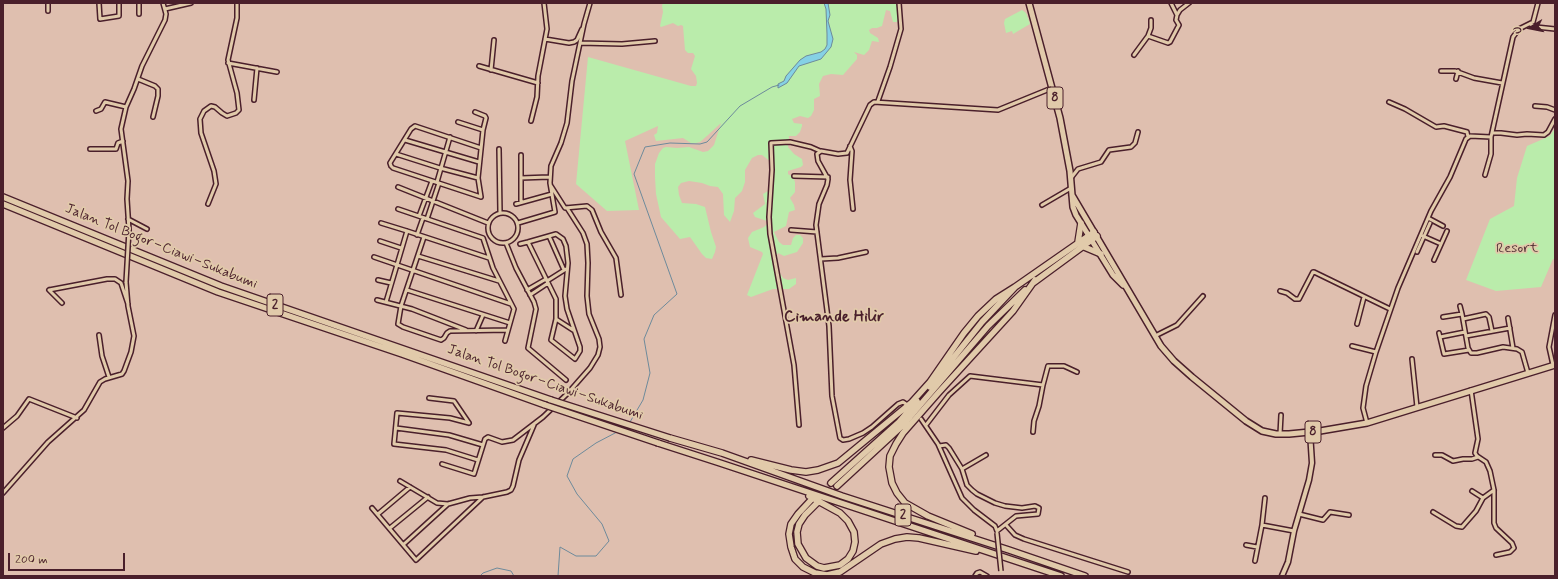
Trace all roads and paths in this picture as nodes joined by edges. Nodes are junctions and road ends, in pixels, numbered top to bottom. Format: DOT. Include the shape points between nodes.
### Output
graph roads {
  1 [pos="48,3"];
  2 [pos="99,3"];
  3 [pos="119,3"];
  4 [pos="138,3"];
  5 [pos="163,3"];
  6 [pos="191,3"];
  7 [pos="237,3"];
  8 [pos="544,3"];
  9 [pos="590,3"];
  10 [pos="899,3"];
  11 [pos="1029,3"];
  12 [pos="1171,3"];
  13 [pos="1189,3"];
  14 [pos="1538,3"];
  15 [pos="165,9"];
  16 [pos="48,11"];
  17 [pos="138,14"];
  18 [pos="1177,15"];
  19 [pos="1151,20"];
  20 [pos="584,24"];
  21 [pos="1530,24"];
  22 [pos="1555,29"];
  23 [pos="1148,36"];
  24 [pos="545,39"];
  25 [pos="494,40"];
  26 [pos="655,41"];
  27 [pos="580,43"];
  28 [pos="1134,55"];
  29 [pos="228,63"];
  30 [pos="479,66"];
  31 [pos="258,68"];
  32 [pos="491,70"];
  33 [pos="1441,71"];
  34 [pos="1458,71"];
  35 [pos="277,72"];
  36 [pos="138,79"];
  37 [pos="1456,79"];
  38 [pos="538,83"];
  39 [pos="1502,83"];
  40 [pos="1052,88"];
  41 [pos="254,100"];
  42 [pos="878,101"];
  43 [pos="1389,102"];
  44 [pos="1535,106"];
  45 [pos="126,107"];
  46 [pos="1555,110"];
  47 [pos="96,111"];
  48 [pos="475,112"];
  49 [pos="153,117"];
  50 [pos="1555,120"];
  51 [pos="531,121"];
  52 [pos="458,122"];
  53 [pos="483,130"];
  54 [pos="1138,132"];
  55 [pos="1491,135"];
  56 [pos="450,137"];
  57 [pos="1468,137"];
  58 [pos="405,140"];
  59 [pos="123,142"];
  60 [pos="850,146"];
  61 [pos="481,148"];
  62 [pos="90,149"];
  63 [pos="499,150"];
  64 [pos="820,151"];
  65 [pos="445,152"];
  66 [pos="396,154"];
  67 [pos="521,155"];
  68 [pos="479,162"];
  69 [pos="440,168"];
  70 [pos="1485,175"];
  71 [pos="794,176"];
  72 [pos="550,177"];
  73 [pos="828,177"];
  74 [pos="478,178"];
  75 [pos="521,178"];
  76 [pos="1070,179"];
  77 [pos="432,181"];
  78 [pos="438,183"];
  79 [pos="550,183"];
  80 [pos="398,187"];
  81 [pos="1071,188"];
  82 [pos="552,194"];
  83 [pos="3,196"];
  84 [pos="1072,196"];
  85 [pos="426,198"];
  86 [pos="433,201"];
  87 [pos="521,202"];
  88 [pos="3,204"];
  89 [pos="208,204"];
  90 [pos="516,204"];
  91 [pos="1042,205"];
  92 [pos="567,208"];
  93 [pos="398,209"];
  94 [pos="853,210"];
  95 [pos="500,212"];
  96 [pos="421,217"];
  97 [pos="1428,218"];
  98 [pos="128,219"];
  99 [pos="427,219"];
  100 [pos="382,223"];
  101 [pos="518,223"];
  102 [pos="1081,223"];
  103 [pos="1430,223"];
  104 [pos="488,224"];
  105 [pos="1443,226"];
  106 [pos="147,229"];
  107 [pos="791,230"];
  108 [pos="407,231"];
  109 [pos="1447,231"];
  110 [pos="817,232"];
  111 [pos="417,235"];
  112 [pos="1422,235"];
  113 [pos="548,236"];
  114 [pos="1093,236"];
  115 [pos="424,237"];
  116 [pos="380,241"];
  117 [pos="528,242"];
  118 [pos="506,243"];
  119 [pos="520,244"];
  120 [pos="1080,244"];
  121 [pos="1441,244"];
  122 [pos="401,248"];
  123 [pos="866,252"];
  124 [pos="1417,252"];
  125 [pos="1101,254"];
  126 [pos="418,256"];
  127 [pos="374,257"];
  128 [pos="489,258"];
  129 [pos="821,259"];
  130 [pos="1434,260"];
  131 [pos="396,265"];
  132 [pos="566,269"];
  133 [pos="413,271"];
  134 [pos="378,280"];
  135 [pos="1035,280"];
  136 [pos="499,281"];
  137 [pos="547,281"];
  138 [pos="391,283"];
  139 [pos="1015,287"];
  140 [pos="1126,287"];
  141 [pos="407,290"];
  142 [pos="527,290"];
  143 [pos="1280,291"];
  144 [pos="530,295"];
  145 [pos="621,295"];
  146 [pos="1203,296"];
  147 [pos="1364,297"];
  148 [pos="377,300"];
  149 [pos="386,302"];
  150 [pos="62,303"];
  151 [pos="511,304"];
  152 [pos="128,306"];
  153 [pos="402,306"];
  154 [pos="1460,306"];
  155 [pos="1390,309"];
  156 [pos="1462,314"];
  157 [pos="483,315"];
  158 [pos="1555,315"];
  159 [pos="1443,318"];
  160 [pos="1508,318"];
  161 [pos="556,319"];
  162 [pos="1463,319"];
  163 [pos="451,323"];
  164 [pos="510,323"];
  165 [pos="1357,324"];
  166 [pos="1510,328"];
  167 [pos="467,330"];
  168 [pos="508,330"];
  169 [pos="574,330"];
  170 [pos="1492,330"];
  171 [pos="476,331"];
  172 [pos="448,332"];
  173 [pos="1466,334"];
  174 [pos="99,335"];
  175 [pos="1154,336"];
  176 [pos="505,341"];
  177 [pos="1352,346"];
  178 [pos="1513,348"];
  179 [pos="1469,350"];
  180 [pos="1376,352"];
  181 [pos="1412,359"];
  182 [pos="1554,365"];
  183 [pos="1077,372"];
  184 [pos="1528,373"];
  185 [pos="109,377"];
  186 [pos="566,380"];
  187 [pos="1043,385"];
  188 [pos="1471,390"];
  189 [pos="429,398"];
  190 [pos="906,404"];
  191 [pos="1417,406"];
  192 [pos="1281,415"];
  193 [pos="76,418"];
  194 [pos="921,419"];
  195 [pos="1367,423"];
  196 [pos="534,425"];
  197 [pos="799,425"];
  198 [pos="926,425"];
  199 [pos="3,428"];
  200 [pos="396,428"];
  201 [pos="1033,432"];
  202 [pos="1310,432"];
  203 [pos="1280,434"];
  204 [pos="483,445"];
  205 [pos="939,446"];
  206 [pos="722,453"];
  207 [pos="986,455"];
  208 [pos="1435,455"];
  209 [pos="1478,457"];
  210 [pos="478,460"];
  211 [pos="442,464"];
  212 [pos="962,469"];
  213 [pos="400,481"];
  214 [pos="831,483"];
  215 [pos="790,486"];
  216 [pos="837,486"];
  217 [pos="410,487"];
  218 [pos="1494,490"];
  219 [pos="1472,491"];
  220 [pos="3,493"];
  221 [pos="428,497"];
  222 [pos="483,497"];
  223 [pos="1265,498"];
  224 [pos="1483,498"];
  225 [pos="811,500"];
  226 [pos="817,503"];
  227 [pos="448,504"];
  228 [pos="372,508"];
  229 [pos="1433,512"];
  230 [pos="378,514"];
  231 [pos="1299,514"];
  232 [pos="1349,515"];
  233 [pos="1006,525"];
  234 [pos="1262,525"];
  235 [pos="390,528"];
  236 [pos="1294,531"];
  237 [pos="997,532"];
  238 [pos="404,544"];
  239 [pos="1246,545"];
  240 [pos="1257,547"];
  241 [pos="1009,550"];
  242 [pos="1496,555"];
  243 [pos="1012,560"];
  244 [pos="1255,561"];
  245 [pos="1128,572"];
  246 [pos="975,576"];
  247 [pos="987,576"];
  248 [pos="1001,576"];
  249 [pos="1061,576"];
  250 [pos="1085,576"];
  251 [pos="1282,576"];
  1 -- 16 [label="street"];
  2 -- 3 [label="street" via="100,19 118,16"];
  4 -- 17 [label="street"];
  5 -- 15 [label="street"];
  6 -- 15 [label="street"];
  7 -- 29 [label="street" via="237,18"];
  8 -- 24 [label="street" via="548,25"];
  9 -- 20 [label="street"];
  10 -- 42 [label="street" via="901,29"];
  11 -- 40 [label="highway, 8"];
  12 -- 18 [label="street"];
  13 -- 18 [label="street"];
  14 -- 21 [label="street"];
  15 -- 36 [label="street" via="165,20"];
  18 -- 23 [label="street" via="1179,26 1170,42"];
  19 -- 23 [label="street"];
  20 -- 24 [label="street" via="574,42"];
  20 -- 27 [label="street"];
  21 -- 22 [label="street"];
  21 -- 39 [label="street" via="1514,34"];
  23 -- 28 [label="street"];
  24 -- 38 [label="street"];
  25 -- 32 [label="street"];
  26 -- 27 [label="street" via="629,44"];
  27 -- 72 [label="street" via="567,123 551,166"];
  29 -- 31 [label="street"];
  29 -- 89 [label="street" via="239,106 238,112 227,116 211,106 204,111 200,119 201,133 216,184"];
  30 -- 32 [label="street"];
  31 -- 35 [label="street"];
  31 -- 41 [label="street"];
  32 -- 38 [label="street"];
  33 -- 34 [label="street"];
  34 -- 37 [label="street"];
  34 -- 39 [label="street" via="1474,78"];
  36 -- 45 [label="street"];
  36 -- 49 [label="street" via="158,89"];
  38 -- 51 [label="street"];
  39 -- 55 [label="street"];
  40 -- 42 [label="street" via="998,110"];
  40 -- 76 [label="highway, 8"];
  42 -- 60 [label="street" via="870,105"];
  43 -- 57 [label="street" via="1436,127 1444,126 1467,132"];
  44 -- 46 [label="street"];
  45 -- 47 [label="street" via="105,102 101,109"];
  45 -- 59 [label="street" via="121,129"];
  48 -- 53 [label="street" via="486,116"];
  50 -- 55 [label="street" via="1544,135 1517,136 1501,132"];
  52 -- 53 [label="street"];
  53 -- 61 [label="street"];
  54 -- 76 [label="street" via="1132,146 1109,150 1101,162 1078,169"];
  55 -- 57 [label="street"];
  55 -- 70 [label="street" via="1492,154"];
  56 -- 58 [label="street" via="415,126"];
  56 -- 61 [label="street"];
  56 -- 65 [label="street"];
  57 -- 97 [label="street"];
  58 -- 65 [label="street"];
  58 -- 66 [label="street"];
  59 -- 62 [label="street" via="118,143 116,148"];
  59 -- 98 [label="street" via="128,181"];
  60 -- 64 [label="street" via="845,154"];
  60 -- 94 [label="street"];
  61 -- 68 [label="street"];
  63 -- 95 [label="street"];
  64 -- 73 [label="street" via="817,154 818,159"];
  64 -- 197 [label="street" via="792,143 771,143 770,234 794,365"];
  65 -- 68 [label="street"];
  65 -- 69 [label="street"];
  66 -- 69 [label="street"];
  66 -- 77 [label="street" via="390,163 392,167"];
  67 -- 75 [label="street"];
  68 -- 74 [label="street"];
  69 -- 74 [label="street"];
  69 -- 78 [label="street"];
  71 -- 73 [label="street"];
  72 -- 75 [label="street"];
  72 -- 79 [label="street"];
  73 -- 110 [label="street" via="818,211"];
  74 -- 78 [label="street" via="481,197"];
  75 -- 87 [label="street"];
  76 -- 81 [label="highway, 8"];
  77 -- 78 [label="street"];
  77 -- 85 [label="street"];
  78 -- 86 [label="street"];
  79 -- 82 [label="street"];
  79 -- 92 [label="street" via="563,206"];
  80 -- 85 [label="street"];
  81 -- 84 [label="highway, 8"];
  81 -- 91 [label="street"];
  82 -- 87 [label="street"];
  82 -- 101 [label="street" via="554,212"];
  83 -- 206 [label="highway, Jalan Tol Bogor–Ciawi–Sukabumi / 2, bridge" via="221,286 551,400"];
  84 -- 102 [label="highway, 8" via="1073,207"];
  84 -- 114 [label="highway, 8"];
  85 -- 86 [label="street"];
  85 -- 96 [label="street"];
  86 -- 99 [label="street"];
  86 -- 104 [label="street"];
  87 -- 90 [label="street"];
  88 -- 215 [label="highway, Jalan Tol Bogor–Ciawi–Sukabumi / 2, bridge" via="218,292 658,444"];
  92 -- 145 [label="street" via="587,206 592,210 616,258"];
  92 -- 196 [label="street" via="587,244 587,296 600,347 595,362 568,393"];
  93 -- 96 [label="street"];
  95 -- 101 [label="street" via="511,214"];
  95 -- 104 [label="street" via="494,215"];
  96 -- 99 [label="street"];
  96 -- 111 [label="street"];
  97 -- 105 [label="street"];
  97 -- 112 [label="street"];
  98 -- 106 [label="street"];
  98 -- 152 [label="street, bridge"];
  99 -- 128 [label="street" via="482,237"];
  100 -- 108 [label="street"];
  101 -- 118 [label="street" via="518,233"];
  102 -- 114 [label="highway, 8"];
  102 -- 120 [label="highway"];
  103 -- 112 [label="street"];
  104 -- 118 [label="street" via="490,236 500,243"];
  107 -- 110 [label="street"];
  108 -- 111 [label="street"];
  108 -- 122 [label="street"];
  109 -- 121 [label="street"];
  110 -- 129 [label="street"];
  111 -- 115 [label="street"];
  112 -- 121 [label="street"];
  112 -- 124 [label="street"];
  112 -- 155 [label="street"];
  113 -- 117 [label="street"];
  113 -- 132 [label="street"];
  113 -- 132 [label="street" via="556,234 563,239 566,246"];
  114 -- 120 [label="highway"];
  114 -- 125 [label="highway, 8"];
  114 -- 140 [label="highway, 8"];
  115 -- 126 [label="street"];
  115 -- 128 [label="street"];
  116 -- 122 [label="street"];
  117 -- 119 [label="street"];
  117 -- 137 [label="street"];
  118 -- 142 [label="street"];
  120 -- 125 [label="highway"];
  120 -- 135 [label="highway"];
  120 -- 139 [label="highway"];
  121 -- 130 [label="street"];
  122 -- 131 [label="street"];
  123 -- 129 [label="street"];
  125 -- 140 [label="highway, 8" via="1113,275"];
  126 -- 133 [label="street"];
  126 -- 136 [label="street"];
  127 -- 131 [label="street"];
  128 -- 136 [label="street"];
  129 -- 190 [label="street" via="829,326 832,396 840,438 849,439 863,434 898,404"];
  131 -- 133 [label="street"];
  131 -- 138 [label="street"];
  132 -- 137 [label="street"];
  132 -- 169 [label="street" via="565,296"];
  133 -- 141 [label="street"];
  133 -- 151 [label="street"];
  134 -- 138 [label="street"];
  135 -- 216 [label="highway" via="988,326 902,426"];
  135 -- 241 [label="highway" via="1013,311 903,433 892,452 890,462 892,483 905,503 928,516"];
  136 -- 151 [label="street"];
  137 -- 142 [label="street"];
  137 -- 144 [label="street"];
  137 -- 161 [label="street" via="556,299"];
  138 -- 149 [label="street"];
  139 -- 206 [label="highway" via="996,299 978,316 930,382 912,402 838,463 818,470 798,471"];
  139 -- 214 [label="highway" via="982,322 899,422"];
  140 -- 175 [label="highway, 8"];
  141 -- 153 [label="street"];
  141 -- 157 [label="street"];
  142 -- 144 [label="street"];
  143 -- 147 [label="street" via="1299,299 1314,272"];
  144 -- 186 [label="street" via="536,309 528,348"];
  146 -- 175 [label="street" via="1177,325"];
  147 -- 155 [label="street"];
  147 -- 165 [label="street"];
  148 -- 149 [label="street"];
  149 -- 153 [label="street"];
  150 -- 152 [label="street" via="49,290 111,279 119,281"];
  151 -- 164 [label="street" via="514,311"];
  152 -- 185 [label="street" via="134,331 131,354 122,374"];
  153 -- 163 [label="street"];
  153 -- 172 [label="street" via="398,324 441,340"];
  154 -- 156 [label="street"];
  155 -- 180 [label="street"];
  156 -- 159 [label="street"];
  156 -- 162 [label="street"];
  157 -- 164 [label="street"];
  157 -- 171 [label="street"];
  158 -- 182 [label="street" via="1549,347"];
  160 -- 166 [label="street"];
  161 -- 169 [label="street"];
  161 -- 169 [label="street" via="551,340 576,359 580,347"];
  162 -- 170 [label="street" via="1486,314"];
  162 -- 173 [label="street"];
  163 -- 167 [label="street"];
  163 -- 172 [label="street"];
  164 -- 168 [label="street"];
  166 -- 170 [label="street"];
  166 -- 178 [label="street"];
  167 -- 171 [label="street"];
  167 -- 172 [label="street"];
  168 -- 171 [label="street"];
  168 -- 176 [label="street"];
  170 -- 173 [label="street"];
  173 -- 179 [label="street"];
  173 -- 179 [label="street" via="1439,335 1444,354"];
  174 -- 185 [label="street"];
  175 -- 203 [label="highway, 8" via="1181,368 1246,421 1262,431"];
  177 -- 180 [label="street"];
  178 -- 179 [label="street" via="1474,353"];
  178 -- 184 [label="street" via="1522,352"];
  180 -- 195 [label="street" via="1363,403"];
  181 -- 191 [label="street"];
  182 -- 184 [label="highway, 8"];
  183 -- 187 [label="street" via="1064,366 1048,366"];
  184 -- 188 [label="highway, 8"];
  185 -- 193 [label="street" via="100,382 88,405"];
  187 -- 198 [label="street" via="970,376 949,394"];
  187 -- 201 [label="street"];
  188 -- 191 [label="highway, 8"];
  188 -- 209 [label="street" via="1478,437 1475,451"];
  189 -- 200 [label="street" via="454,401 469,423 450,418 397,413"];
  191 -- 195 [label="highway, 8"];
  192 -- 203 [label="street"];
  193 -- 199 [label="street" via="29,399 17,416"];
  193 -- 220 [label="street" via="48,442"];
  194 -- 198 [label="street"];
  195 -- 202 [label="highway, 8"];
  196 -- 204 [label="street" via="513,440 502,442 488,437"];
  196 -- 222 [label="street" via="519,460 511,490"];
  198 -- 205 [label="street"];
  200 -- 204 [label="street" via="449,434"];
  200 -- 210 [label="street" via="395,445 446,450"];
  202 -- 203 [label="highway, 8"];
  202 -- 231 [label="street" via="1311,469"];
  204 -- 210 [label="street"];
  205 -- 212 [label="street" via="948,446"];
  205 -- 237 [label="street" via="962,498 995,526"];
  206 -- 241 [label="highway, Jalan Tol Bogor–Ciawi–Sukabumi / 2" via="842,496"];
  207 -- 212 [label="street"];
  208 -- 209 [label="street" via="1442,455 1453,461"];
  209 -- 218 [label="street" via="1488,466"];
  210 -- 211 [label="street" via="474,474"];
  212 -- 233 [label="street" via="969,488 985,499 1019,508 1039,508 1038,514 1019,515"];
  213 -- 217 [label="street"];
  215 -- 226 [label="highway" via="831,506 848,521 854,532 855,542 848,559 840,565 824,568 817,566 806,558 798,544 799,524"];
  215 -- 243 [label="highway, Jalan Tol Bogor–Ciawi–Sukabumi / 2"];
  217 -- 221 [label="street"];
  217 -- 230 [label="street"];
  218 -- 224 [label="street"];
  218 -- 242 [label="street" via="1494,525 1512,542 1514,548 1510,552"];
  219 -- 224 [label="street"];
  221 -- 227 [label="street" via="437,503"];
  221 -- 235 [label="street"];
  222 -- 227 [label="street"];
  222 -- 238 [label="street" via="416,560"];
  223 -- 234 [label="street"];
  224 -- 229 [label="street" via="1462,527"];
  225 -- 243 [label="highway" via="791,524 789,534 795,558 803,567 815,574 840,572 881,544 907,537"];
  227 -- 238 [label="street"];
  228 -- 230 [label="street"];
  230 -- 235 [label="street"];
  231 -- 232 [label="street" via="1323,520 1330,512"];
  231 -- 236 [label="street"];
  233 -- 237 [label="street"];
  233 -- 245 [label="street" via="1015,535 1024,539"];
  234 -- 236 [label="street"];
  234 -- 240 [label="street"];
  235 -- 238 [label="street"];
  236 -- 251 [label="street" via="1288,562"];
  237 -- 248 [label="street, bridge"];
  239 -- 240 [label="street"];
  240 -- 244 [label="street"];
  241 -- 250 [label="highway, Jalan Tol Bogor–Ciawi–Sukabumi / 2"];
  243 -- 249 [label="highway, Jalan Tol Bogor–Ciawi–Sukabumi / 2"];
  246 -- 247 [label="street" via="980,572"];
}
